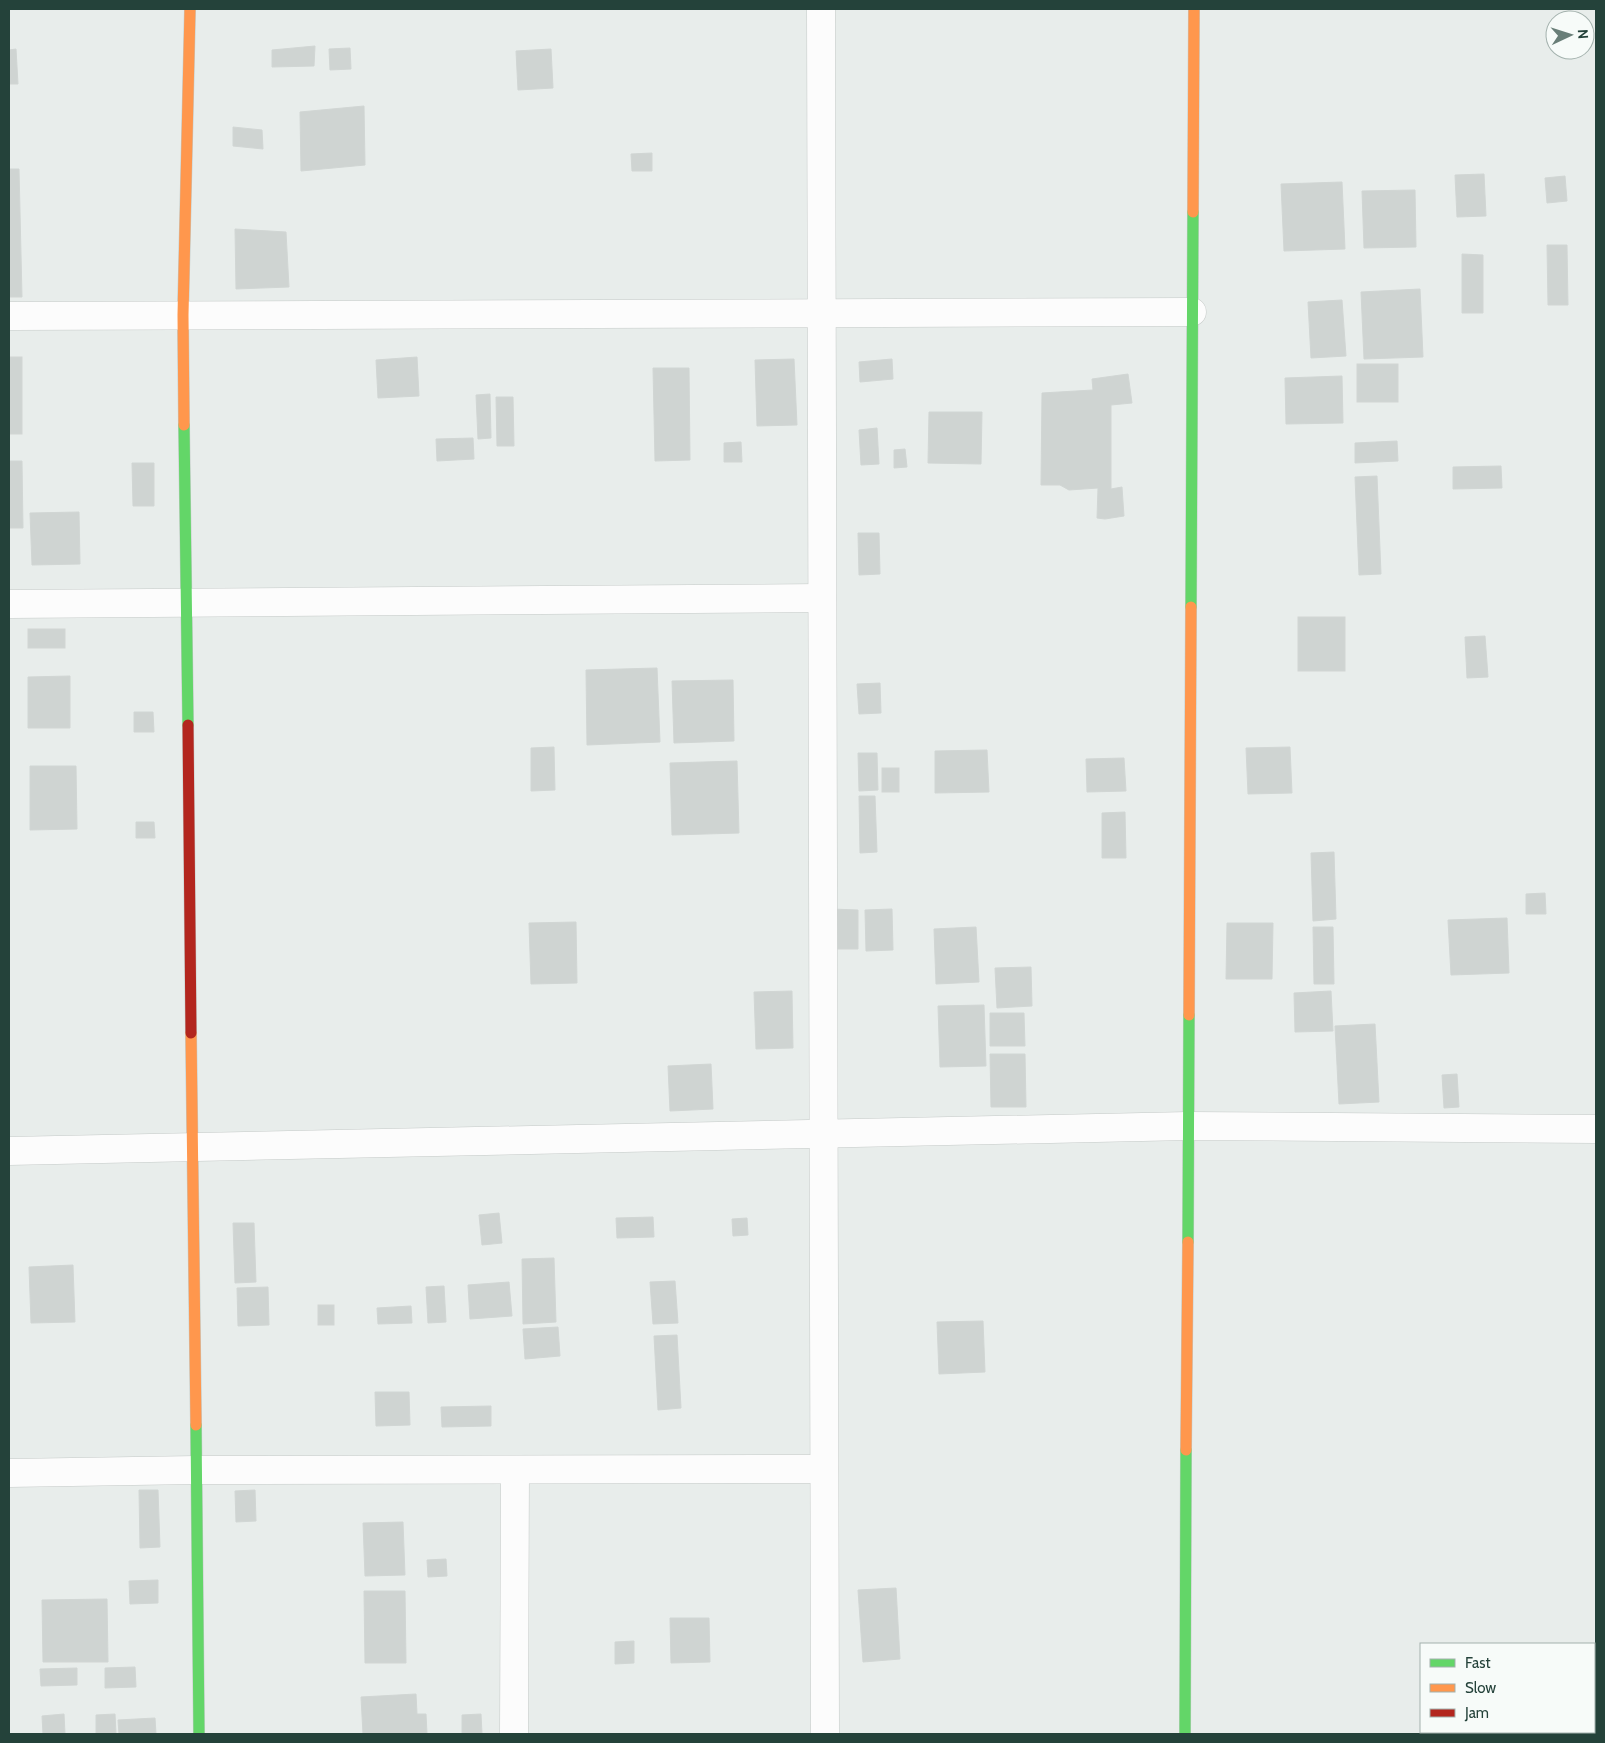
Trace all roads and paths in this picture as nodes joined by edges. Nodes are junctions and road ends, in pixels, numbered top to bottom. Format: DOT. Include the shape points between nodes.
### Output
graph roads {
  1 [pos="190,9"];
  2 [pos="821,9"];
  3 [pos="1194,9"];
  4 [pos="1192,312"];
  5 [pos="822,314"];
  6 [pos="182,315"];
  7 [pos="9,316"];
  8 [pos="822,598"];
  9 [pos="186,602"];
  10 [pos="9,604"];
  11 [pos="1188,1126"];
  12 [pos="1596,1129"];
  13 [pos="823,1134"];
  14 [pos="192,1147"];
  15 [pos="9,1151"];
  16 [pos="824,1469"];
  17 [pos="196,1470"];
  18 [pos="515,1470"];
  19 [pos="9,1473"];
  20 [pos="199,1734"];
  21 [pos="514,1734"];
  22 [pos="824,1734"];
  23 [pos="1185,1734"];
  1 -- 6 [label="street"];
  2 -- 5 [label="street"];
  3 -- 4 [label="street"];
  4 -- 5 [label="street"];
  4 -- 11 [label="street"];
  5 -- 6 [label="street"];
  5 -- 8 [label="street"];
  6 -- 7 [label="street"];
  6 -- 9 [label="street"];
  8 -- 9 [label="street"];
  8 -- 13 [label="street"];
  9 -- 10 [label="street"];
  9 -- 14 [label="street"];
  11 -- 12 [label="street"];
  11 -- 13 [label="street"];
  11 -- 23 [label="street"];
  13 -- 14 [label="street"];
  13 -- 16 [label="street"];
  14 -- 15 [label="street"];
  14 -- 17 [label="street"];
  16 -- 18 [label="street"];
  16 -- 22 [label="street"];
  17 -- 18 [label="street"];
  17 -- 19 [label="street"];
  17 -- 20 [label="street"];
  18 -- 21 [label="street"];
}
